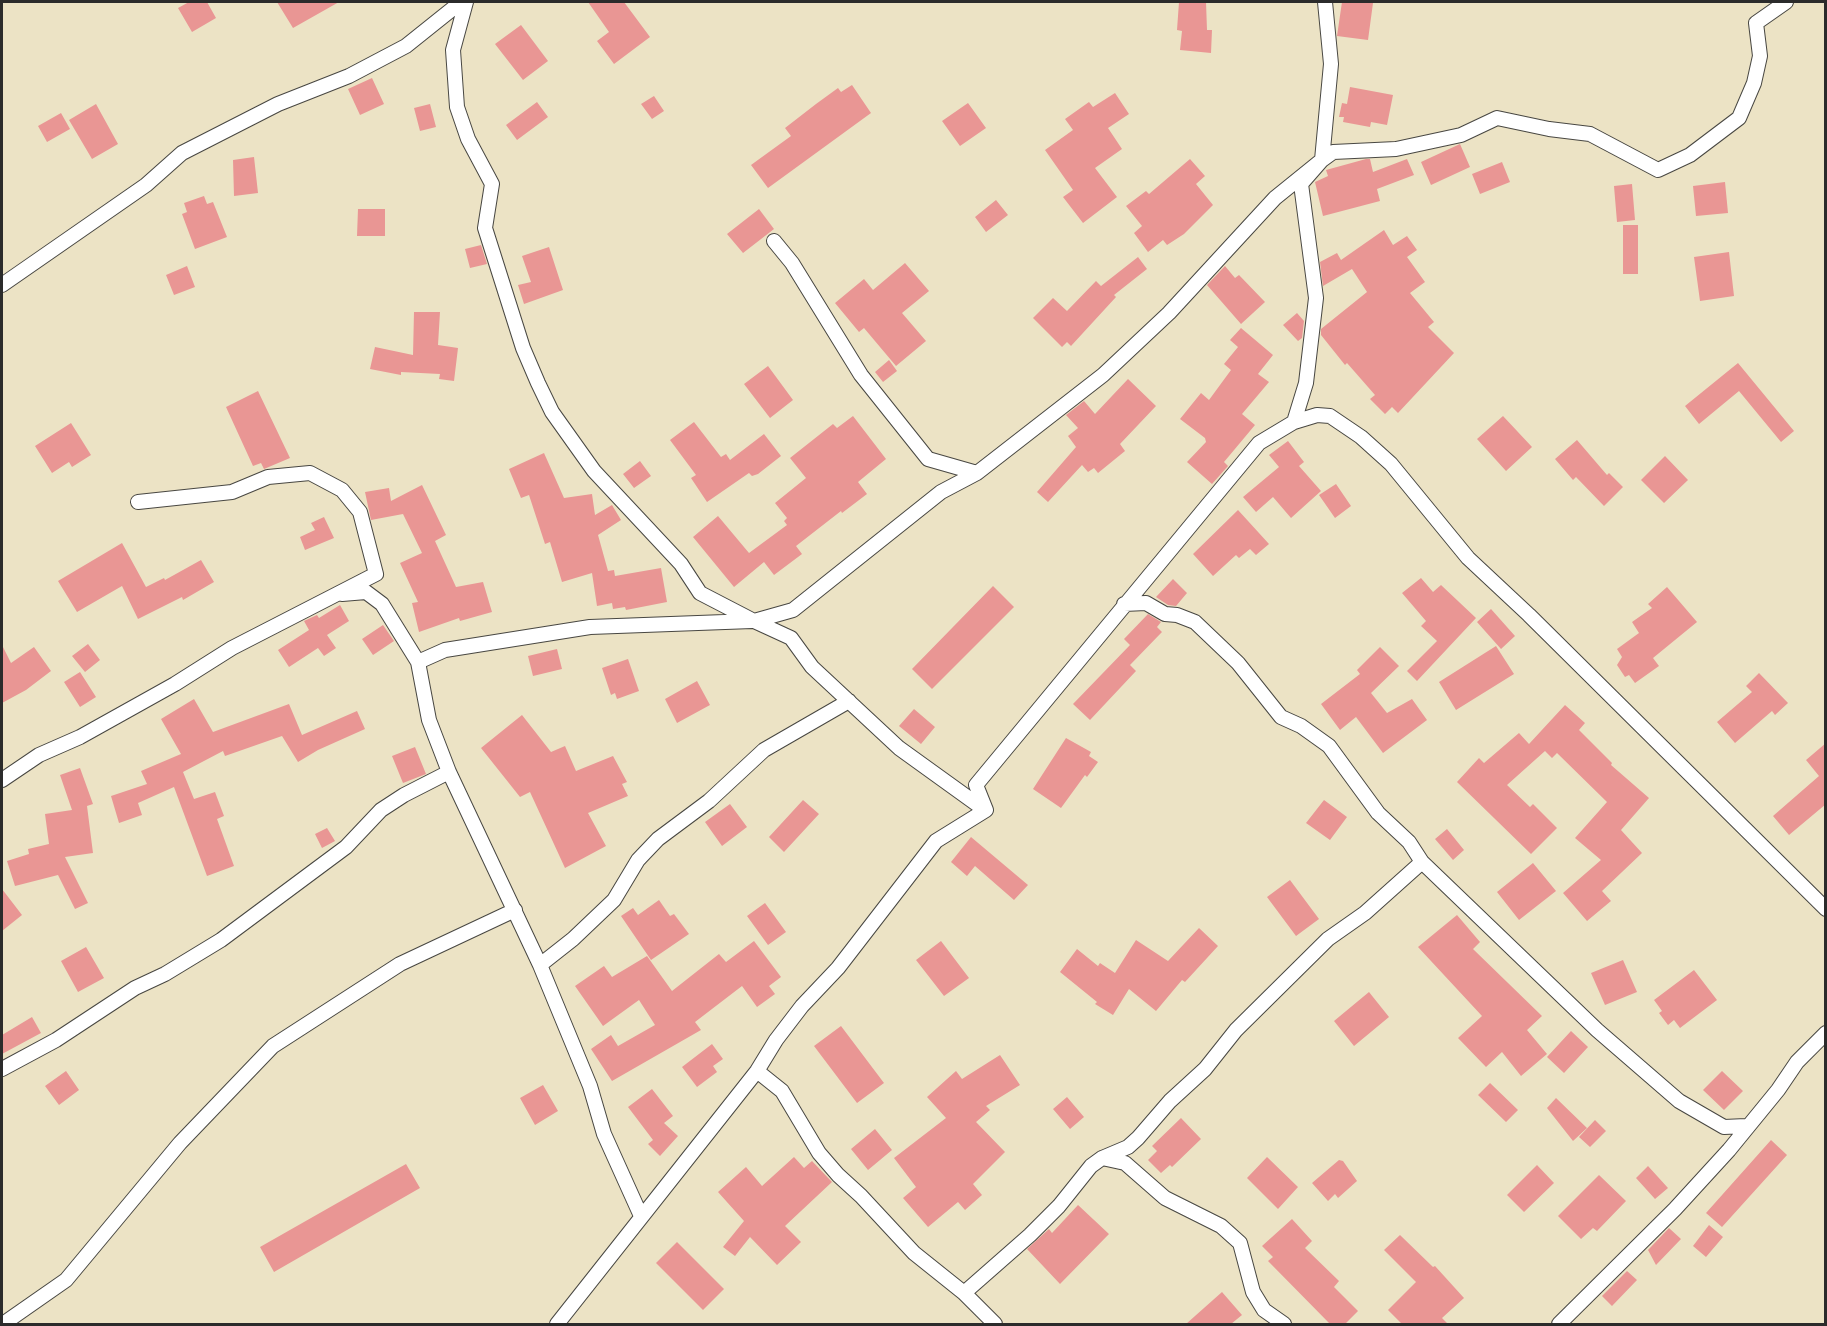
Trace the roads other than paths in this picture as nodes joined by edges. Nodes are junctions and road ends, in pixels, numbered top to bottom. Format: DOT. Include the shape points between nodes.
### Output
graph roads {
  1 [pos="461,2"];
  2 [pos="466,2"];
  3 [pos="1325,2"];
  4 [pos="1786,2"];
  5 [pos="1322,160"];
  6 [pos="774,240"];
  7 [pos="2,285"];
  8 [pos="1294,422"];
  9 [pos="977,473"];
  10 [pos="138,502"];
  11 [pos="333,595"];
  12 [pos="1125,604"];
  13 [pos="754,621"];
  14 [pos="418,662"];
  15 [pos="849,701"];
  16 [pos="449,772"];
  17 [pos="2,780"];
  18 [pos="986,810"];
  19 [pos="1422,862"];
  20 [pos="1826,909"];
  21 [pos="515,910"];
  22 [pos="540,965"];
  23 [pos="1826,1033"];
  24 [pos="2,1069"];
  25 [pos="757,1071"];
  26 [pos="1746,1126"];
  27 [pos="1102,1158"];
  28 [pos="642,1216"];
  29 [pos="964,1293"];
  30 [pos="3,1324"];
  31 [pos="557,1324"];
  32 [pos="995,1324"];
  33 [pos="1284,1324"];
  34 [pos="1559,1324"];
  1 -- 7 [label="street" via="406,46 182,153 146,185"];
  2 -- 13 [label="street" via="453,50 456,108 492,184 485,228 538,383 552,412 594,471 681,564 699,593"];
  3 -- 5 [label="street" via="1331,64"];
  4 -- 5 [label="street" via="1756,22 1760,56 1739,118 1690,155 1658,170 1590,134 1497,118 1461,135 1396,149 1333,152"];
  5 -- 8 [label="street" via="1301,184 1316,298 1306,383"];
  5 -- 9 [label="street" via="1275,198 1169,313 1103,375"];
  6 -- 9 [label="street" via="861,375 928,459"];
  8 -- 12 [label="street" via="1259,443"];
  8 -- 20 [label="street" via="1317,415 1330,416 1391,464 1468,558"];
  9 -- 13 [label="street" via="941,492 793,610"];
  10 -- 11 [label="street" via="232,492 268,477 310,473 342,490 360,512 373,553 376,574"];
  11 -- 14 [label="street" via="366,592 382,604"];
  11 -- 17 [label="street" via="232,648 80,737 39,755"];
  12 -- 18 [label="street" via="976,785"];
  12 -- 19 [label="street" via="1146,603 1165,614 1196,622 1217,640 1281,717 1329,746 1378,813 1409,842"];
  13 -- 14 [label="street" via="590,627 445,650"];
  13 -- 15 [label="street" via="791,638 812,667"];
  14 -- 16 [label="street" via="429,720"];
  15 -- 18 [label="street" via="899,748"];
  15 -- 22 [label="street" via="764,750 709,801 658,839 638,860 614,900"];
  16 -- 21 [label="street"];
  16 -- 24 [label="street" via="381,810 346,847 221,940"];
  18 -- 25 [label="street" via="936,841 782,1032"];
  19 -- 26 [label="street" via="1648,1077 1711,1121 1724,1127"];
  19 -- 27 [label="street" via="1365,913 1328,939 1236,1030 1205,1069 1138,1138 1128,1147"];
  21 -- 22 [label="street"];
  21 -- 30 [label="street" via="400,964 273,1046 180,1143 66,1280"];
  22 -- 28 [label="street" via="590,1086 604,1134"];
  23 -- 26 [label="street" via="1797,1062"];
  25 -- 28 [label="street"];
  25 -- 29 [label="street" via="782,1091 819,1153 838,1175 914,1253"];
  26 -- 34 [label="street" via="1675,1209"];
  27 -- 29 [label="street" via="1030,1236"];
  27 -- 33 [label="street" via="1125,1163 1165,1198 1221,1226 1240,1243 1253,1292 1264,1310"];
  28 -- 31 [label="street"];
  29 -- 32 [label="street"];
}
